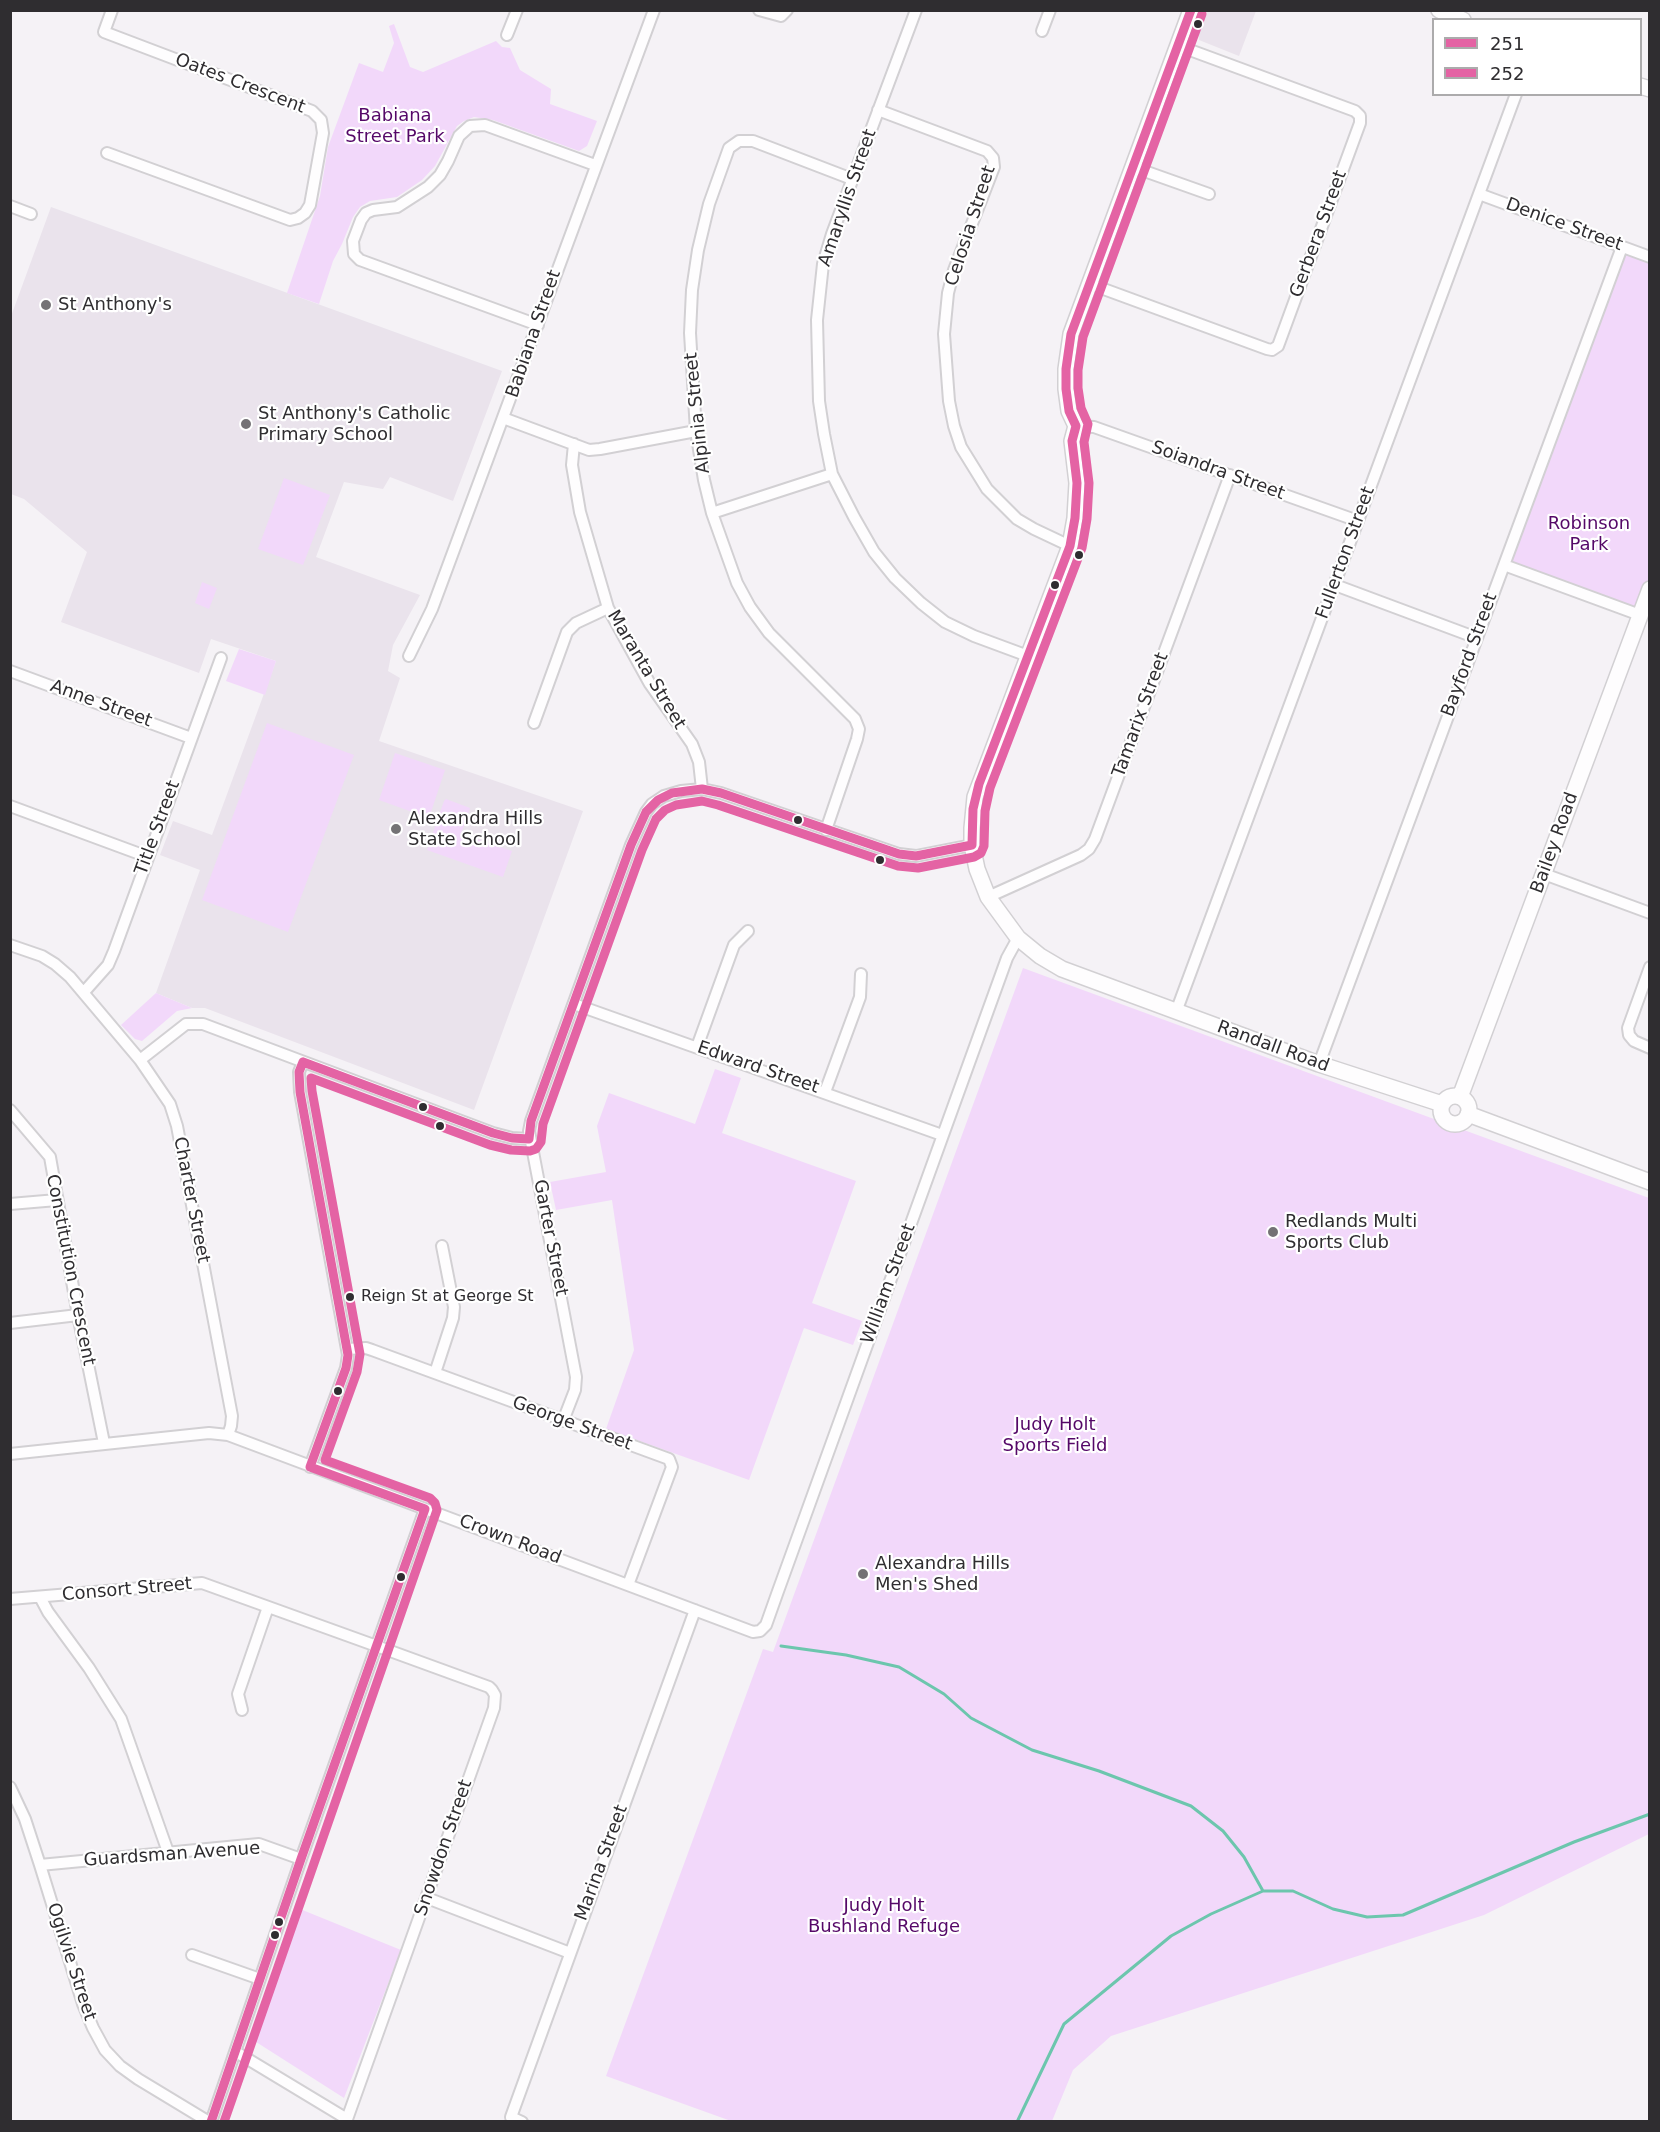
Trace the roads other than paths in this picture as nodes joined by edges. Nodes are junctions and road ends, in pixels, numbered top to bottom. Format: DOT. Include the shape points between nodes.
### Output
graph roads {
  1 [pos="112,10"];
  2 [pos="517,10"];
  3 [pos="654,10"];
  4 [pos="759,10"];
  5 [pos="787,10"];
  6 [pos="916,10"];
  7 [pos="1050,10"];
  8 [pos="1191,10"];
  9 [pos="1439,10"];
  10 [pos="1458,18"];
  11 [pos="1042,31"];
  12 [pos="507,35"];
  13 [pos="1179,46"];
  14 [pos="1515,96"];
  15 [pos="878,110"];
  16 [pos="107,153"];
  17 [pos="595,165"];
  18 [pos="1133,167"];
  19 [pos="852,179"];
  20 [pos="1209,194"];
  21 [pos="1479,194"];
  22 [pos="10,206"];
  23 [pos="31,214"];
  24 [pos="1622,247"];
  25 [pos="1650,257"];
  26 [pos="1090,284"];
  27 [pos="538,326"];
  28 [pos="503,418"];
  29 [pos="1076,426"];
  30 [pos="696,431"];
  31 [pos="574,444"];
  32 [pos="832,474"];
  33 [pos="1230,475"];
  34 [pos="712,513"];
  35 [pos="1358,521"];
  36 [pos="1070,546"];
  37 [pos="1504,565"];
  38 [pos="1335,585"];
  39 [pos="1650,589"];
  40 [pos="608,608"];
  41 [pos="1640,615"];
  42 [pos="1477,638"];
  43 [pos="410,656"];
  44 [pos="1028,656"];
  45 [pos="221,658"];
  46 [pos="10,670"];
  47 [pos="534,723"];
  48 [pos="191,738"];
  49 [pos="702,789"];
  50 [pos="10,806"];
  51 [pos="826,830"];
  52 [pos="972,845"];
  53 [pos="148,857"];
  54 [pos="1544,874"];
  55 [pos="988,897"];
  56 [pos="1650,913"];
  57 [pos="748,931"];
  58 [pos="1018,938"];
  59 [pos="10,945"];
  60 [pos="1650,967"];
  61 [pos="861,974"];
  62 [pos="84,992"];
  63 [pos="574,1004"];
  64 [pos="1176,1012"];
  65 [pos="697,1047"];
  66 [pos="1650,1048"];
  67 [pos="140,1060"];
  68 [pos="303,1062"];
  69 [pos="1319,1064"];
  70 [pos="825,1092"];
  71 [pos="1461,1097"];
  72 [pos="1442,1104"];
  73 [pos="10,1110"];
  74 [pos="1468,1114"];
  75 [pos="942,1135"];
  76 [pos="529,1139"];
  77 [pos="1650,1182"];
  78 [pos="57,1200"];
  79 [pos="10,1204"];
  80 [pos="442,1246"];
  81 [pos="78,1315"];
  82 [pos="10,1323"];
  83 [pos="347,1349"];
  84 [pos="435,1373"];
  85 [pos="563,1421"];
  86 [pos="228,1435"];
  87 [pos="104,1443"];
  88 [pos="10,1454"];
  89 [pos="310,1467"];
  90 [pos="425,1509"];
  91 [pos="628,1585"];
  92 [pos="40,1597"];
  93 [pos="10,1599"];
  94 [pos="268,1607"];
  95 [pos="695,1610"];
  96 [pos="760,1631"];
  97 [pos="376,1646"];
  98 [pos="242,1710"];
  99 [pos="10,1787"];
  100 [pos="168,1852"];
  101 [pos="301,1859"];
  102 [pos="40,1865"];
  103 [pos="427,1898"];
  104 [pos="570,1953"];
  105 [pos="192,1955"];
  106 [pos="260,1978"];
  107 [pos="236,2052"];
  108 [pos="347,2120"];
  109 [pos="210,2121"];
  110 [pos="522,2121"];
  1 -- 16 [label="street, Oates Crescent" via="104,32 312,111 321,120 323,133 310,205 305,213 290,220"];
  2 -- 12 [label="street"];
  3 -- 17 [label="street, Babiana Street"];
  4 -- 5 [label="street" via="781,16"];
  6 -- 15 [label="street, Amaryllis Street"];
  7 -- 11 [label="street"];
  8 -- 13 [label="street"];
  9 -- 10 [label="street"];
  13 -- 18 [label="street"];
  13 -- 26 [label="street, Gerbera Street" via="1360,116 1278,346 1267,349"];
  14 -- 21 [label="street, Fullerton Street"];
  15 -- 19 [label="street, Amaryllis Street"];
  15 -- 36 [label="street, Celosia Street" via="987,151 993,158 994,167 948,293 944,334 949,401 961,447 987,489 1017,519"];
  17 -- 27 [label="street, Babiana Street"];
  17 -- 27 [label="street" via="485,125 470,126 459,136 440,175 428,187 397,207 366,213 353,241 354,254 360,260"];
  18 -- 20 [label="street"];
  18 -- 26 [label="street"];
  19 -- 30 [label="street, Alpinia Street" via="753,141 739,141 729,148 709,204 692,290 690,333"];
  19 -- 32 [label="street, Amaryllis Street" via="823,264 817,320 819,402"];
  21 -- 24 [label="street, Denice Street"];
  21 -- 35 [label="street, Fullerton Street"];
  22 -- 23 [label="street"];
  24 -- 25 [label="street, Denice Street"];
  24 -- 37 [label="street, Bayford Street"];
  26 -- 29 [label="street" via="1071,333 1066,369 1069,411"];
  27 -- 28 [label="street, Babiana Street"];
  28 -- 31 [label="street"];
  28 -- 43 [label="street, Babiana Street" via="432,609"];
  29 -- 33 [label="street, Soiandra Street" via="1094,427"];
  29 -- 36 [label="street, Randall Road" via="1072,441 1077,483"];
  30 -- 31 [label="street" via="600,450"];
  30 -- 34 [label="street, Alpinia Street"];
  31 -- 40 [label="street, Maranta Street" via="572,465 579,512"];
  32 -- 34 [label="street"];
  32 -- 44 [label="street, Amaryllis Street" via="874,552 921,603 955,626"];
  33 -- 35 [label="street, Soiandra Street"];
  33 -- 55 [label="street, Tamarix Street" via="1095,839 1081,855"];
  34 -- 51 [label="street, Alpinia Street" via="737,583 750,607 769,633 855,719 859,729"];
  35 -- 38 [label="street, Fullerton Street"];
  36 -- 44 [label="street, Randall Road"];
  37 -- 41 [label="street"];
  37 -- 42 [label="street, Bayford Street"];
  38 -- 42 [label="street"];
  38 -- 64 [label="street, Fullerton Street"];
  39 -- 41 [label="street, Bailey Road"];
  40 -- 47 [label="street" via="576,623 567,632"];
  40 -- 49 [label="street, Maranta Street" via="650,684 692,744"];
  41 -- 54 [label="street, Bailey Road"];
  42 -- 69 [label="street, Bayford Street"];
  44 -- 52 [label="street, Randall Road" via="979,784 973,809"];
  45 -- 48 [label="street, Title Street"];
  46 -- 48 [label="street, Anne Street"];
  48 -- 53 [label="street, Title Street"];
  49 -- 51 [label="street"];
  49 -- 63 [label="street, Garter Street" via="664,796 646,812"];
  50 -- 53 [label="street"];
  51 -- 52 [label="street" via="908,856"];
  52 -- 55 [label="street, Randall Road"];
  53 -- 62 [label="street, Title Street" via="108,965"];
  54 -- 56 [label="street"];
  54 -- 71 [label="street, Bailey Road"];
  55 -- 58 [label="street, Randall Road"];
  57 -- 65 [label="street" via="734,945"];
  58 -- 64 [label="street, Randall Road" via="1062,969"];
  58 -- 75 [label="street, William Street" via="1007,958"];
  59 -- 62 [label="street, Charter Street" via="55,964"];
  60 -- 66 [label="street" via="1628,1028 1634,1041"];
  61 -- 70 [label="street" via="860,997"];
  62 -- 67 [label="street, Charter Street"];
  63 -- 65 [label="street, Edward Street"];
  63 -- 76 [label="street, Garter Street" via="531,1121"];
  64 -- 69 [label="street, Randall Road"];
  65 -- 70 [label="street, Edward Street"];
  67 -- 68 [label="street" via="174,1032 194,1023"];
  67 -- 86 [label="street, Charter Street" via="170,1104 177,1126 232,1416"];
  68 -- 76 [label="street" via="493,1133"];
  68 -- 83 [label="street" via="300,1092"];
  69 -- 72 [label="street, Randall Road"];
  70 -- 75 [label="street, Edward Street"];
  71 -- 72 [label="street" via="1449,1097"];
  71 -- 74 [label="street" via="1468,1105"];
  72 -- 74 [label="street, Randall Road" via="1442,1114 1452,1123 1460,1122"];
  73 -- 78 [label="street, Constitution Crescent" via="47,1152"];
  74 -- 77 [label="street, Randall Road"];
  75 -- 96 [label="street, William Street" via="766,1625"];
  76 -- 85 [label="street, Garter Street" via="576,1377"];
  78 -- 79 [label="street"];
  78 -- 81 [label="street, Constitution Crescent"];
  80 -- 84 [label="street" via="454,1307"];
  81 -- 82 [label="street"];
  81 -- 87 [label="street, Constitution Crescent"];
  83 -- 84 [label="street, George Street" via="366,1348"];
  83 -- 89 [label="street" via="346,1368"];
  84 -- 85 [label="street, George Street"];
  85 -- 91 [label="street, George Street" via="669,1459 672,1467"];
  86 -- 87 [label="street, Crown Road" via="209,1433"];
  86 -- 89 [label="street, Crown Road"];
  87 -- 88 [label="street, Crown Road"];
  89 -- 90 [label="street, Crown Road"];
  90 -- 91 [label="street, Crown Road"];
  90 -- 97 [label="street"];
  91 -- 95 [label="street, Crown Road"];
  92 -- 93 [label="street, Consort Street"];
  92 -- 94 [label="street, Consort Street" via="202,1583"];
  92 -- 100 [label="street" via="121,1719"];
  94 -- 97 [label="street, Consort Street"];
  94 -- 98 [label="street" via="238,1694"];
  95 -- 96 [label="street, Crown Road" via="753,1632"];
  95 -- 104 [label="street, Marina Street"];
  97 -- 101 [label="street"];
  97 -- 103 [label="street, Snowdon Street" via="489,1687 495,1695 494,1708"];
  99 -- 102 [label="street, Ogilvie Street"];
  100 -- 101 [label="street, Guardsman Avenue" via="259,1844"];
  100 -- 102 [label="street, Guardsman Avenue"];
  101 -- 106 [label="street"];
  102 -- 109 [label="street, Ogilvie Street" via="83,2004 105,2050 138,2079"];
  103 -- 104 [label="street"];
  103 -- 108 [label="street, Snowdon Street"];
  104 -- 110 [label="street, Marina Street" via="511,2117"];
  105 -- 106 [label="street"];
  106 -- 107 [label="street"];
  107 -- 108 [label="street"];
  107 -- 109 [label="street"];
}
